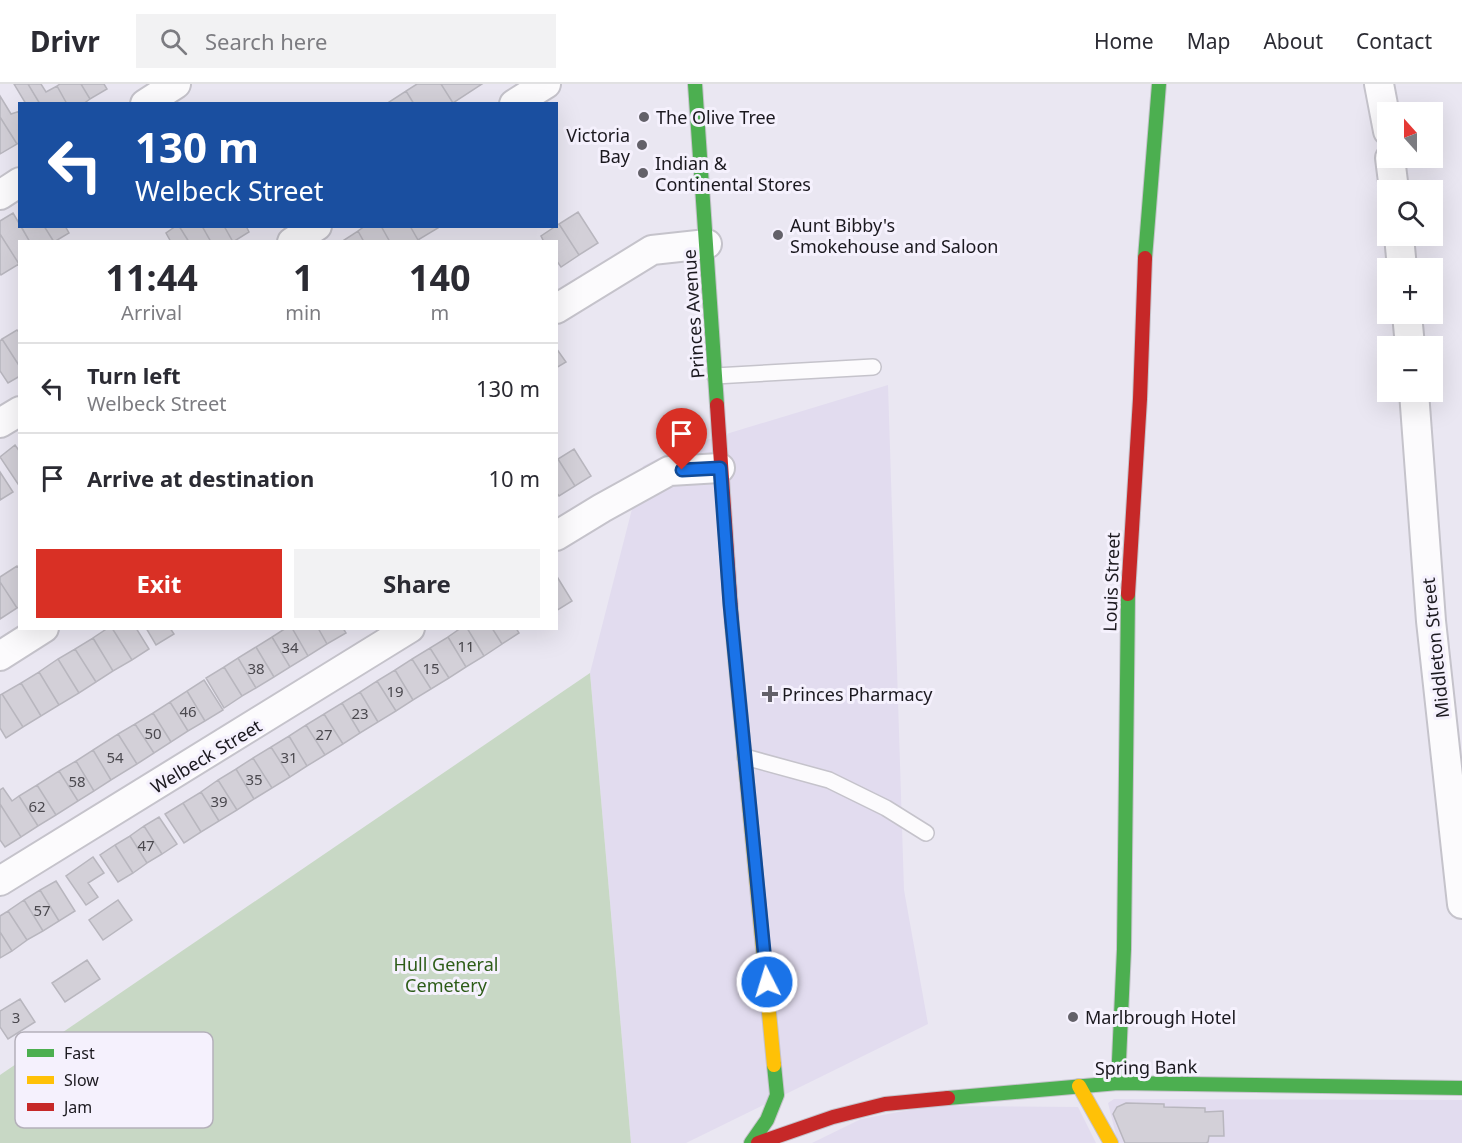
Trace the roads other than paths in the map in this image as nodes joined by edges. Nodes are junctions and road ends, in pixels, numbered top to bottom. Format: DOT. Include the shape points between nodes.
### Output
graph roads {
  1 [pos="176,84"];
  2 [pos="546,84"];
  3 [pos="695,84"];
  4 [pos="1159,84"];
  5 [pos="1380,84"];
  6 [pos="148,102"];
  7 [pos="517,102"];
  8 [pos="1383,102"];
  9 [pos="18,184"];
  10 [pos="0,195"];
  11 [pos="313,228"];
  12 [pos="295,240"];
  13 [pos="706,244"];
  14 [pos="558,308"];
  15 [pos="873,367"];
  16 [pos="715,376"];
  17 [pos="1415,402"];
  18 [pos="18,412"];
  19 [pos="0,423"];
  20 [pos="720,468"];
  21 [pos="558,536"];
  22 [pos="41,630"];
  23 [pos="407,630"];
  24 [pos="0,656"];
  25 [pos="745,757"];
  26 [pos="926,833"];
  27 [pos="1459,854"];
  28 [pos="0,881"];
  29 [pos="1462,904"];
  30 [pos="1118,1083"];
  31 [pos="1079,1086"];
  32 [pos="1462,1088"];
  33 [pos="797,1113"];
  34 [pos="833,1117"];
  35 [pos="751,1143"];
  36 [pos="758,1143"];
  37 [pos="1111,1143"];
  1 -- 6 [label="street"];
  2 -- 7 [label="street"];
  3 -- 13 [label="street, Princes Avenue"];
  4 -- 30 [label="street, Louis Street" via="1128,569 1124,949"];
  5 -- 8 [label="street"];
  9 -- 10 [label="street"];
  11 -- 12 [label="street"];
  13 -- 14 [label="street" via="652,249"];
  13 -- 16 [label="street, Princes Avenue"];
  15 -- 16 [label="lane"];
  16 -- 20 [label="street, Princes Avenue"];
  17 -- 27 [label="street, Middleton Street" via="1431,621"];
  18 -- 19 [label="street"];
  20 -- 21 [label="street" via="669,471"];
  20 -- 25 [label="street, Princes Avenue"];
  22 -- 24 [label="street"];
  23 -- 28 [label="street, Welbeck Street"];
  25 -- 26 [label="lane" via="829,780"];
  25 -- 35 [label="street, Princes Avenue" via="781,1099"];
  27 -- 29 [label="street, Middleton Street"];
  30 -- 31 [label="street, Spring Bank"];
  30 -- 32 [label="street, Spring Bank"];
  31 -- 34 [label="street, Spring Bank" via="885,1104"];
  31 -- 37 [label="street"];
  33 -- 34 [label="street, Spring Bank"];
  34 -- 36 [label="street, Spring Bank"];
}
